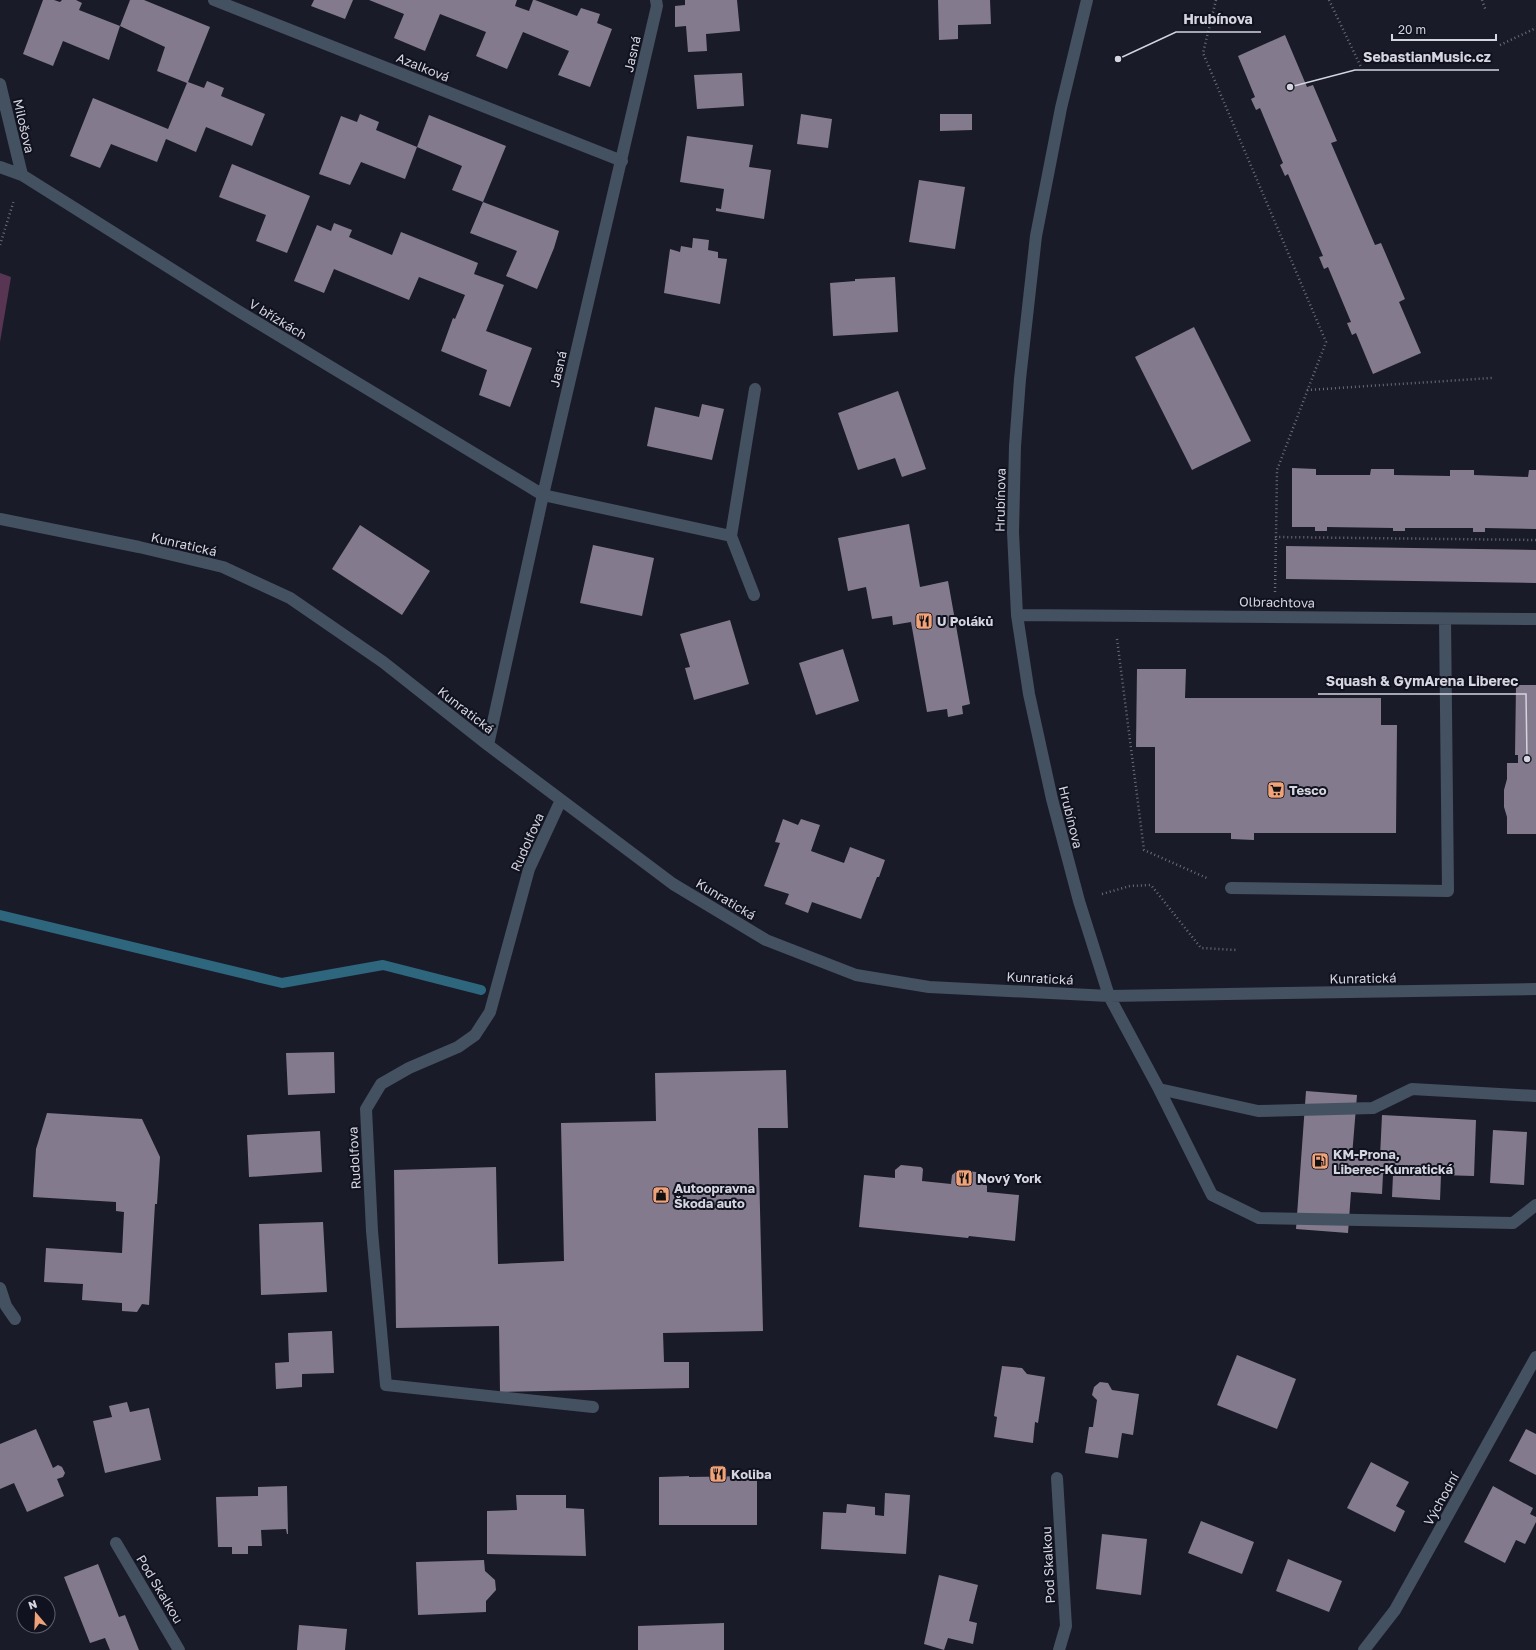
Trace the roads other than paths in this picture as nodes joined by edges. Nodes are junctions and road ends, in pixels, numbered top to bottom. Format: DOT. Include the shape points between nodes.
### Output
graph roads {
  1 [pos="214,0"];
  2 [pos="656,0"];
  3 [pos="1087,0"];
  4 [pos="0,84"];
  5 [pos="622,161"];
  6 [pos="0,167"];
  7 [pos="22,175"];
  8 [pos="755,389"];
  9 [pos="543,496"];
  10 [pos="0,519"];
  11 [pos="731,536"];
  12 [pos="754,595"];
  13 [pos="1017,615"];
  14 [pos="1445,619"];
  15 [pos="1536,619"];
  16 [pos="488,745"];
  17 [pos="561,800"];
  18 [pos="1231,888"];
  19 [pos="1536,989"];
  20 [pos="1109,996"];
  21 [pos="1159,1089"];
  22 [pos="1536,1096"];
  23 [pos="1536,1206"];
  24 [pos="0,1288"];
  25 [pos="15,1319"];
  26 [pos="1536,1357"];
  27 [pos="593,1407"];
  28 [pos="1057,1478"];
  29 [pos="116,1543"];
  30 [pos="179,1650"];
  31 [pos="1059,1650"];
  32 [pos="1364,1650"];
  1 -- 5 [label="street, Azalková"];
  2 -- 5 [label="street, Jasná" via="657,6"];
  3 -- 13 [label="street, Hrubínova" via="1036,236 1015,446 1013,532"];
  4 -- 7 [label="street, Milošova"];
  5 -- 9 [label="street, Jasná"];
  6 -- 7 [label="street, V břízkách"];
  7 -- 9 [label="street, V břízkách" via="235,309"];
  8 -- 11 [label="street"];
  9 -- 11 [label="street, V břízkách"];
  9 -- 16 [label="street, Jasná"];
  10 -- 16 [label="street, Kunratická" via="139,547 222,567 290,598 383,662"];
  11 -- 12 [label="street"];
  13 -- 14 [label="street, Olbrachtova"];
  13 -- 20 [label="street, Hrubínova" via="1030,702 1052,799 1079,901"];
  14 -- 15 [label="street, Olbrachtova"];
  14 -- 18 [label="street" via="1448,891"];
  16 -- 17 [label="street, Kunratická"];
  17 -- 20 [label="street, Kunratická" via="674,884 766,940 856,975 929,987"];
  17 -- 27 [label="street, Rudolfova" via="529,869 490,1012 475,1035 458,1047 409,1068 382,1084 366,1109 372,1231 386,1385"];
  19 -- 20 [label="street, Kunratická"];
  20 -- 21 [label="street, Hrubínova"];
  21 -- 22 [label="street" via="1258,1111 1373,1108 1412,1089"];
  21 -- 23 [label="street, Hrubínova" via="1212,1195 1259,1218 1513,1223"];
  24 -- 25 [label="street" via="6,1306"];
  26 -- 32 [label="street, Východní" via="1395,1610"];
  28 -- 31 [label="street, Pod Skalkou" via="1066,1626"];
  29 -- 30 [label="street, Pod Skalkou"];
}
